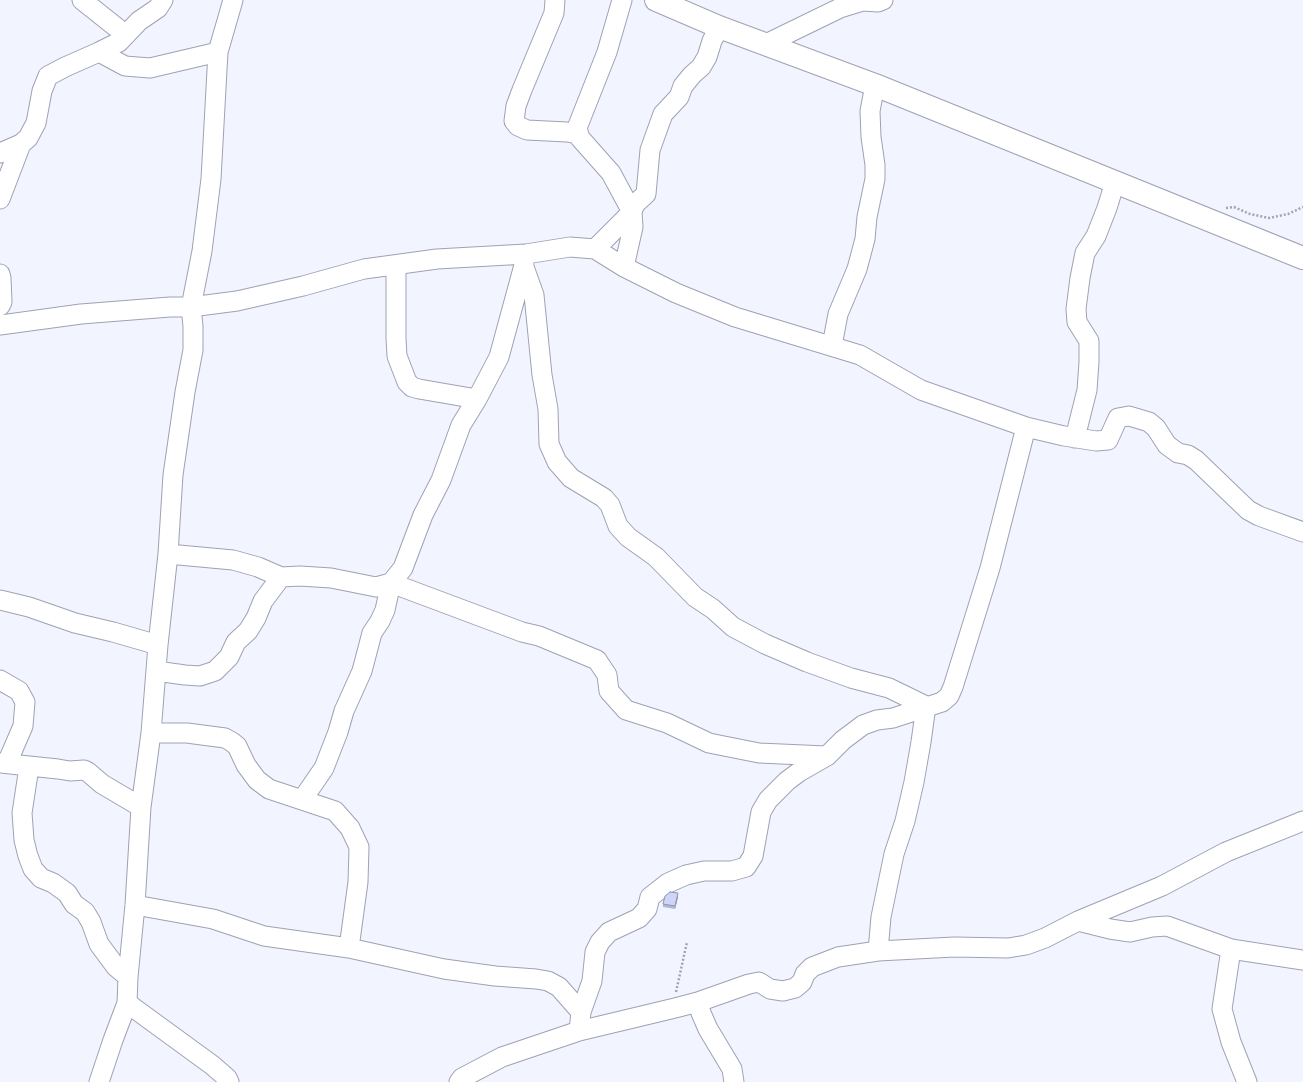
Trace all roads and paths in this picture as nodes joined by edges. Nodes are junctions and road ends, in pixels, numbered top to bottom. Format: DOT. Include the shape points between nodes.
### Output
graph roads {
  1 [pos="82,0"];
  2 [pos="163,0"];
  3 [pos="233,0"];
  4 [pos="555,0"];
  5 [pos="622,0"];
  6 [pos="656,0"];
  7 [pos="883,0"];
  8 [pos="719,27"];
  9 [pos="126,34"];
  10 [pos="766,44"];
  11 [pos="100,52"];
  12 [pos="218,52"];
  13 [pos="875,85"];
  14 [pos="578,134"];
  15 [pos="21,144"];
  16 [pos="0,153"];
  17 [pos="1115,182"];
  18 [pos="0,199"];
  19 [pos="1303,206"];
  20 [pos="632,212"];
  21 [pos="1214,222"];
  22 [pos="595,249"];
  23 [pos="1303,258"];
  24 [pos="525,260"];
  25 [pos="396,265"];
  26 [pos="624,267"];
  27 [pos="0,274"];
  28 [pos="0,306"];
  29 [pos="191,307"];
  30 [pos="0,325"];
  31 [pos="832,346"];
  32 [pos="477,399"];
  33 [pos="1026,427"];
  34 [pos="1075,438"];
  35 [pos="1303,532"];
  36 [pos="168,554"];
  37 [pos="281,577"];
  38 [pos="391,583"];
  39 [pos="0,600"];
  40 [pos="158,645"];
  41 [pos="156,671"];
  42 [pos="0,680"];
  43 [pos="926,706"];
  44 [pos="151,733"];
  45 [pos="827,756"];
  46 [pos="3,763"];
  47 [pos="29,767"];
  48 [pos="302,800"];
  49 [pos="141,807"];
  50 [pos="1303,821"];
  51 [pos="135,905"];
  52 [pos="1078,921"];
  53 [pos="687,942"];
  54 [pos="349,948"];
  55 [pos="1231,949"];
  56 [pos="878,951"];
  57 [pos="1303,960"];
  58 [pos="128,977"];
  59 [pos="698,1002"];
  60 [pos="127,1003"];
  61 [pos="675,1008"];
  62 [pos="581,1012"];
  63 [pos="579,1031"];
  64 [pos="100,1082"];
  65 [pos="229,1082"];
  66 [pos="459,1082"];
  67 [pos="734,1082"];
  68 [pos="1248,1082"];
  1 -- 9 [label="street"];
  2 -- 9 [label="street" via="158,8"];
  3 -- 12 [label="street"];
  4 -- 14 [label="street" via="554,13 516,106 514,121 527,130"];
  5 -- 14 [label="street" via="607,52 577,128"];
  6 -- 8 [label="main road"];
  7 -- 10 [label="street" via="863,1 840,8"];
  8 -- 10 [label="main road"];
  8 -- 20 [label="street" via="701,67 683,86 679,97 663,114 650,150 646,194 635,204"];
  9 -- 11 [label="street" via="118,42"];
  10 -- 13 [label="main road"];
  11 -- 12 [label="street" via="125,66 150,68"];
  11 -- 15 [label="street" via="48,76 42,91 36,123 28,138"];
  12 -- 29 [label="street" via="211,179 202,251"];
  13 -- 17 [label="main road"];
  13 -- 31 [label="street" via="870,111 875,179 865,240 857,269 838,314"];
  14 -- 20 [label="street" via="611,173"];
  15 -- 16 [label="street"];
  15 -- 18 [label="street"];
  17 -- 21 [label="main road"];
  17 -- 34 [label="street" via="1096,236 1085,253 1080,278 1077,322 1089,341 1089,362 1087,390"];
  19 -- 21 [label="path" via="1288,214 1269,218 1234,207 1223,209"];
  20 -- 22 [label="street"];
  20 -- 26 [label="street" via="633,227"];
  21 -- 23 [label="main road"];
  22 -- 24 [label="street" via="570,247"];
  22 -- 26 [label="street"];
  24 -- 25 [label="street" via="437,259"];
  24 -- 32 [label="street" via="499,358"];
  24 -- 43 [label="street" via="534,295 550,444 561,468 571,478 604,498 610,505 618,526 628,537 656,557 695,597 733,627 807,662 851,678 890,688"];
  25 -- 29 [label="street" via="364,269 237,301"];
  25 -- 32 [label="street" via="397,356 407,382 419,390"];
  26 -- 31 [label="street" via="676,293 735,317"];
  27 -- 28 [label="street"];
  29 -- 30 [label="street" via="81,314"];
  29 -- 36 [label="street" via="193,350 173,475"];
  31 -- 33 [label="street" via="860,355 921,390"];
  32 -- 38 [label="street" via="461,426 403,568"];
  33 -- 34 [label="street"];
  33 -- 43 [label="street" via="990,568 953,686 949,696 942,702"];
  34 -- 35 [label="street" via="1108,440 1118,418 1129,416 1149,422 1167,445 1178,453 1196,460 1248,510"];
  36 -- 37 [label="street" via="233,560"];
  36 -- 40 [label="street"];
  37 -- 38 [label="street" via="331,578 376,587"];
  37 -- 41 [label="street" via="263,600 248,631 236,642 229,657 215,671 200,676"];
  38 -- 45 [label="street" via="539,636 597,660 607,675 609,691 626,710 667,723 709,743 759,753"];
  38 -- 48 [label="street" via="385,610 372,632 362,672 344,711 324,768"];
  39 -- 40 [label="street" via="29,607 75,624"];
  40 -- 41 [label="street"];
  41 -- 44 [label="street"];
  42 -- 46 [label="street" via="19,691 25,702 23,726"];
  43 -- 45 [label="street" via="863,726 843,740"];
  43 -- 56 [label="street" via="913,788 894,854 881,917"];
  44 -- 48 [label="street" via="187,733 225,738 237,746 257,780 269,789"];
  44 -- 49 [label="street"];
  45 -- 62 [label="street" via="799,772 776,790 768,800 761,812 753,856 746,867 732,871 698,872 668,883 650,897 647,909 638,918 609,932 600,942 596,952 592,981"];
  46 -- 47 [label="street"];
  47 -- 49 [label="street" via="84,770"];
  47 -- 58 [label="street" via="22,813 24,840 33,869 40,878 67,893 74,904 85,912 99,944"];
  48 -- 54 [label="street" via="335,811 350,828 359,847 358,882"];
  49 -- 51 [label="street"];
  50 -- 52 [label="street" via="1226,852 1162,886"];
  51 -- 54 [label="street" via="213,919 264,936"];
  51 -- 58 [label="street"];
  52 -- 55 [label="street" via="1130,932 1167,926"];
  52 -- 56 [label="street" via="1045,938 1008,948"];
  53 -- 61 [label="path"];
  54 -- 62 [label="street" via="444,969 548,981 559,987"];
  55 -- 57 [label="street"];
  55 -- 68 [label="street" via="1222,1009 1231,1042"];
  56 -- 59 [label="street" via="838,957 812,967 795,988 783,991 770,989 759,982"];
  58 -- 60 [label="street"];
  59 -- 61 [label="street"];
  59 -- 67 [label="street" via="708,1029 732,1069"];
  60 -- 64 [label="street"];
  60 -- 65 [label="street" via="207,1061"];
  61 -- 63 [label="street"];
  62 -- 63 [label="street"];
  63 -- 66 [label="street" via="502,1057"];
}
